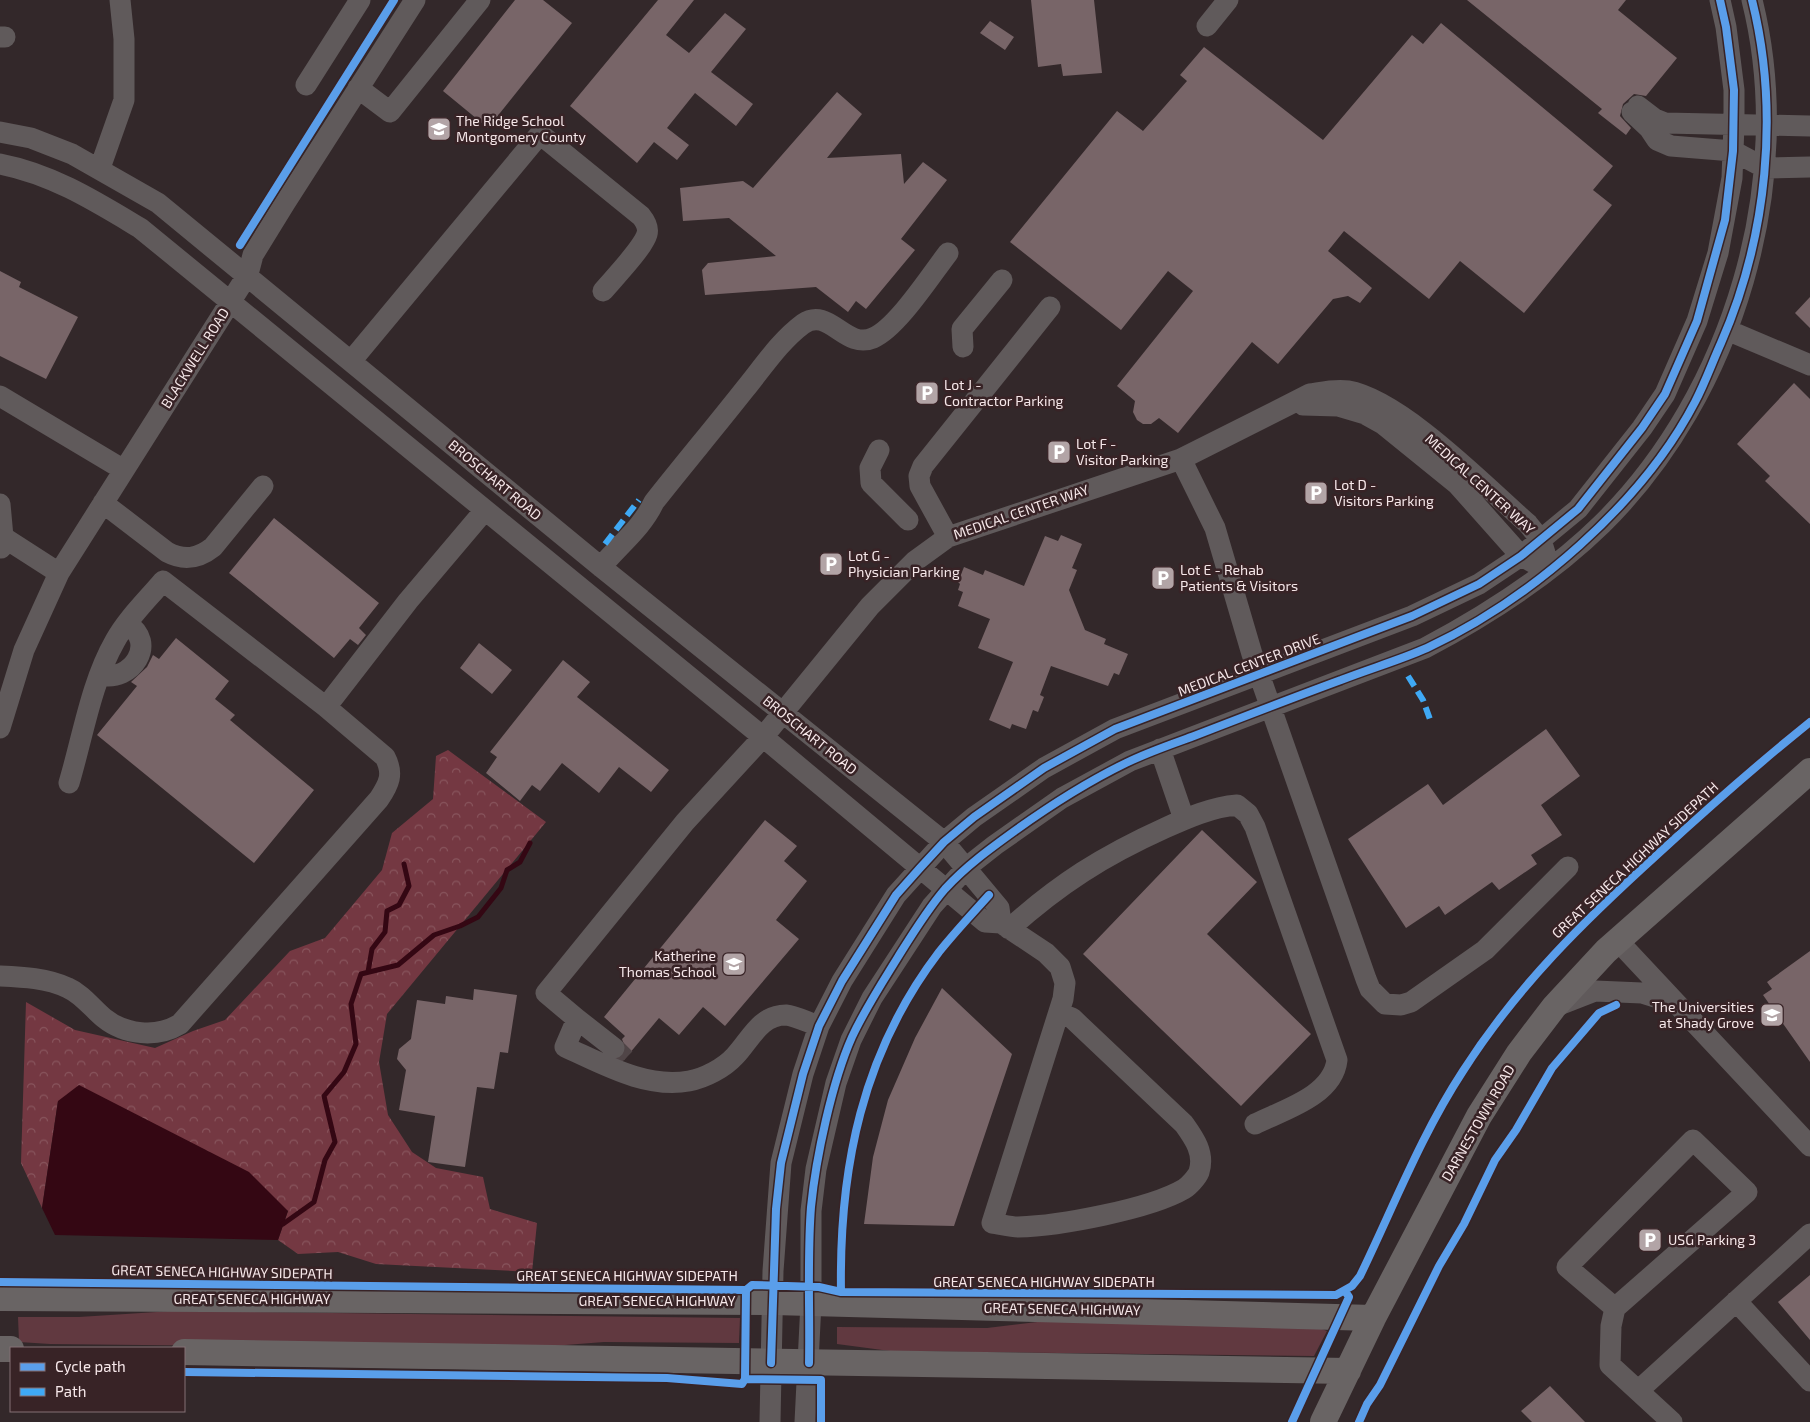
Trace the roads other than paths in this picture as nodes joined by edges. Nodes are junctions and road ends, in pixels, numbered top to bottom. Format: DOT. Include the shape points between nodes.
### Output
graph roads {
  1 [pos="120,0"];
  2 [pos="360,0"];
  3 [pos="415,0"];
  4 [pos="480,0"];
  5 [pos="1228,0"];
  6 [pos="1720,0"];
  7 [pos="1752,0"];
  8 [pos="1207,26"];
  9 [pos="306,85"];
  10 [pos="358,88"];
  11 [pos="1635,109"];
  12 [pos="1734,124"];
  13 [pos="1810,126"];
  14 [pos="1767,127"];
  15 [pos="0,132"];
  16 [pos="1658,140"];
  17 [pos="1733,151"];
  18 [pos="0,164"];
  19 [pos="1810,167"];
  20 [pos="100,168"];
  21 [pos="1765,168"];
  22 [pos="948,253"];
  23 [pos="248,274"];
  24 [pos="1002,280"];
  25 [pos="603,291"];
  26 [pos="230,302"];
  27 [pos="1050,307"];
  28 [pos="1727,330"];
  29 [pos="963,347"];
  30 [pos="352,360"];
  31 [pos="1810,364"];
  32 [pos="0,396"];
  33 [pos="1289,404"];
  34 [pos="879,450"];
  35 [pos="1181,458"];
  36 [pos="124,470"];
  37 [pos="263,486"];
  38 [pos="103,503"];
  39 [pos="0,504"];
  40 [pos="485,510"];
  41 [pos="908,520"];
  42 [pos="948,537"];
  43 [pos="1541,540"];
  44 [pos="1,541"];
  45 [pos="175,556"];
  46 [pos="1521,556"];
  47 [pos="601,567"];
  48 [pos="1549,571"];
  49 [pos="59,573"];
  50 [pos="163,581"];
  51 [pos="127,624"];
  52 [pos="1259,674"];
  53 [pos="100,675"];
  54 [pos="1271,706"];
  55 [pos="326,707"];
  56 [pos="783,713"];
  57 [pos="0,728"];
  58 [pos="763,737"];
  59 [pos="1160,749"];
  60 [pos="1810,771"];
  61 [pos="69,783"];
  62 [pos="1184,819"];
  63 [pos="944,842"];
  64 [pos="967,867"];
  65 [pos="1568,867"];
  66 [pos="920,868"];
  67 [pos="945,889"];
  68 [pos="1005,926"];
  69 [pos="1617,940"];
  70 [pos="0,976"];
  71 [pos="1676,1004"];
  72 [pos="1554,1007"];
  73 [pos="1059,1013"];
  74 [pos="577,1018"];
  75 [pos="819,1026"];
  76 [pos="652,1082"];
  77 [pos="1255,1124"];
  78 [pos="1810,1146"];
  79 [pos="1810,1234"];
  80 [pos="0,1298"];
  81 [pos="1736,1301"];
  82 [pos="773,1302"];
  83 [pos="811,1303"];
  84 [pos="1615,1308"];
  85 [pos="1373,1318"];
  86 [pos="185,1352"];
  87 [pos="771,1363"];
  88 [pos="809,1363"];
  89 [pos="1348,1371"];
  90 [pos="1810,1380"];
  91 [pos="1639,1390"];
  92 [pos="770,1422"];
  93 [pos="805,1422"];
  94 [pos="1323,1422"];
  95 [pos="1672,1422"];
  1 -- 20 [label="street" via="124,100"];
  2 -- 9 [label="street"];
  3 -- 10 [label="street, BLACKWELL ROAD"];
  4 -- 10 [label="street" via="390,112"];
  5 -- 8 [label="street"];
  6 -- 12 [label="street, MEDICAL CENTER DRIVE" via="1734,90"];
  7 -- 14 [label="street" via="1765,78"];
  10 -- 23 [label="street, BLACKWELL ROAD" via="253,255"];
  11 -- 16 [label="street"];
  12 -- 14 [label="street"];
  12 -- 16 [label="street"];
  12 -- 17 [label="street, MEDICAL CENTER DRIVE"];
  13 -- 14 [label="street"];
  14 -- 21 [label="street"];
  15 -- 20 [label="street, BROSCHART ROAD" via="31,138"];
  16 -- 17 [label="street" via="1671,146"];
  17 -- 21 [label="street"];
  17 -- 43 [label="street, MEDICAL CENTER DRIVE" via="1725,220 1716,260 1697,321 1665,394 1578,509"];
  18 -- 26 [label="street" via="22,168 85,195 140,228"];
  19 -- 21 [label="street"];
  20 -- 23 [label="street, BROSCHART ROAD" via="158,202"];
  21 -- 28 [label="street" via="1754,234"];
  22 -- 47 [label="street" via="895,320 872,338 849,338 829,322 805,323 780,346 654,502 643,522"];
  23 -- 26 [label="street, BLACKWELL ROAD"];
  23 -- 30 [label="street, BROSCHART ROAD"];
  24 -- 29 [label="street" via="962,329"];
  25 -- 30 [label="street" via="648,233 646,223 540,134"];
  26 -- 36 [label="street, BLACKWELL ROAD"];
  26 -- 40 [label="street"];
  27 -- 42 [label="street" via="923,466 920,486"];
  28 -- 31 [label="street"];
  28 -- 48 [label="street" via="1695,403 1668,446 1603,523"];
  30 -- 47 [label="street, BROSCHART ROAD"];
  32 -- 36 [label="street"];
  33 -- 35 [label="street, MEDICAL CENTER WAY"];
  33 -- 43 [label="street, MEDICAL CENTER WAY" via="1310,394 1332,390 1348,391 1376,400 1435,442 1528,524"];
  33 -- 46 [label="street, MEDICAL CENTER WAY" via="1338,406 1365,414 1383,424 1458,484"];
  34 -- 41 [label="street" via="870,468 871,483"];
  35 -- 42 [label="street, MEDICAL CENTER WAY"];
  35 -- 52 [label="street" via="1215,528"];
  36 -- 38 [label="street, BLACKWELL ROAD"];
  37 -- 45 [label="street" via="203,555 193,558"];
  38 -- 45 [label="street"];
  38 -- 49 [label="street, BLACKWELL ROAD"];
  39 -- 44 [label="street"];
  40 -- 55 [label="street" via="408,601"];
  40 -- 58 [label="street"];
  42 -- 56 [label="street, MEDICAL CENTER WAY" via="892,582"];
  43 -- 46 [label="street, MEDICAL CENTER DRIVE"];
  43 -- 48 [label="street, MEDICAL CENTER WAY"];
  44 -- 49 [label="street"];
  45 -- 50 [label="street"];
  46 -- 48 [label="street, MEDICAL CENTER WAY"];
  46 -- 52 [label="street, MEDICAL CENTER DRIVE" via="1479,584 1412,616"];
  47 -- 56 [label="street, BROSCHART ROAD"];
  48 -- 54 [label="street" via="1492,611 1425,648"];
  49 -- 57 [label="street, BLACKWELL ROAD" via="24,650"];
  50 -- 51 [label="street"];
  50 -- 55 [label="street"];
  51 -- 53 [label="street" via="116,638"];
  51 -- 53 [label="street" via="139,635 139,656 125,673 108,677"];
  52 -- 54 [label="street"];
  52 -- 63 [label="street, MEDICAL CENTER DRIVE" via="1115,729 1044,768"];
  53 -- 61 [label="street"];
  54 -- 59 [label="street"];
  54 -- 65 [label="street" via="1366,979 1374,994 1385,1004 1411,1002 1485,950"];
  55 -- 70 [label="street" via="386,757 391,777 386,788 180,1024 157,1033 130,1031 106,1020 70,989 37,979"];
  56 -- 58 [label="street, MEDICAL CENTER WAY"];
  56 -- 63 [label="street, BROSCHART ROAD"];
  58 -- 66 [label="street"];
  58 -- 74 [label="street, MEDICAL CENTER WAY" via="686,822 546,993"];
  59 -- 62 [label="street"];
  59 -- 64 [label="street" via="1130,761 1062,798"];
  60 -- 69 [label="main road, DARNESTOWN ROAD"];
  62 -- 68 [label="street" via="1106,856"];
  62 -- 77 [label="street" via="1224,806 1237,805 1248,814 1337,1060 1336,1071 1326,1084"];
  63 -- 64 [label="street, BROSCHART ROAD"];
  63 -- 66 [label="street, MEDICAL CENTER DRIVE"];
  64 -- 67 [label="street"];
  64 -- 68 [label="street, BROSCHART ROAD" via="999,908"];
  66 -- 67 [label="street"];
  66 -- 75 [label="street, MEDICAL CENTER DRIVE" via="896,895 842,981"];
  67 -- 68 [label="street" via="985,922"];
  67 -- 83 [label="street" via="872,998 851,1040 836,1083 816,1169 812,1203"];
  68 -- 73 [label="street" via="1046,952 1060,967 1065,983"];
  69 -- 71 [label="street"];
  69 -- 72 [label="main road, DARNESTOWN ROAD"];
  71 -- 72 [label="street" via="1642,993 1595,991"];
  71 -- 78 [label="street"];
  72 -- 85 [label="main road, DARNESTOWN ROAD" via="1519,1053 1479,1116"];
  73 -- 73 [label="street" via="1017,1144 992,1223 1017,1227 1091,1217 1157,1201 1186,1189 1198,1173 1201,1156 1196,1141 1184,1124 1072,1018"];
  74 -- 76 [label="street"];
  74 -- 76 [label="street" via="565,1047"];
  75 -- 76 [label="street" via="789,1015 776,1016 762,1022 734,1057 715,1072 689,1081"];
  75 -- 82 [label="street, MEDICAL CENTER DRIVE" via="803,1074 781,1163"];
  79 -- 81 [label="street"];
  80 -- 82 [label="main road, GREAT SENECA HIGHWAY"];
  81 -- 90 [label="street"];
  81 -- 91 [label="street"];
  82 -- 83 [label="main road, GREAT SENECA HIGHWAY"];
  82 -- 87 [label="street, MEDICAL CENTER DRIVE"];
  83 -- 85 [label="main road, GREAT SENECA HIGHWAY"];
  83 -- 88 [label="street"];
  84 -- 84 [label="street" via="1747,1192 1693,1140 1567,1267"];
  84 -- 91 [label="street" via="1610,1365"];
  85 -- 89 [label="main road, DARNESTOWN ROAD"];
  86 -- 87 [label="main road"];
  87 -- 88 [label="main road"];
  87 -- 92 [label="street, MEDICAL CENTER DRIVE"];
  88 -- 89 [label="main road"];
  88 -- 93 [label="street"];
  89 -- 94 [label="main road, DARNESTOWN ROAD"];
  91 -- 95 [label="street"];
}
